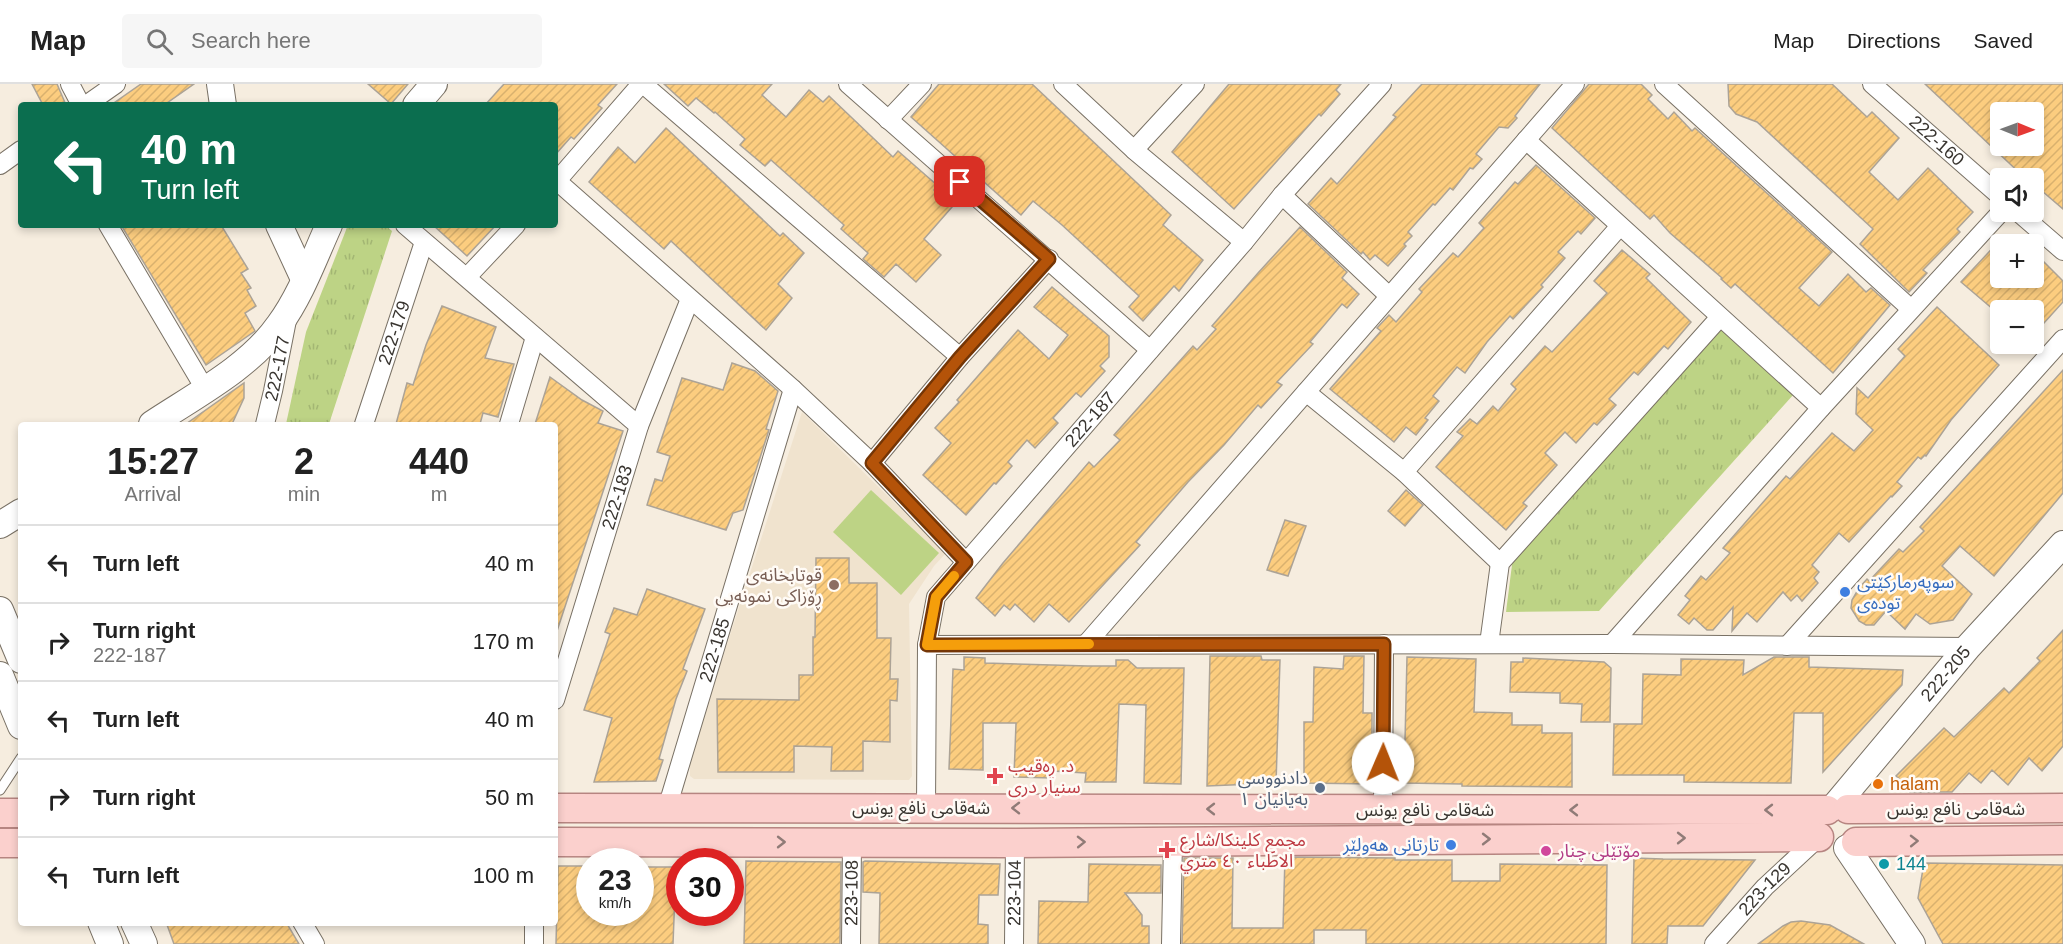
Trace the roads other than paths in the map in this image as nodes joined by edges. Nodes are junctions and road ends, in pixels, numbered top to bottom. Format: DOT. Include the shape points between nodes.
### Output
graph roads {
  1 [pos="70,84"];
  2 [pos="116,84"];
  3 [pos="434,84"];
  4 [pos="642,84"];
  5 [pos="848,84"];
  6 [pos="922,84"];
  7 [pos="1063,84"];
  8 [pos="1195,84"];
  9 [pos="1382,84"];
  10 [pos="1575,84"];
  11 [pos="1664,84"];
  12 [pos="1872,84"];
  13 [pos="79,102"];
  14 [pos="90,102"];
  15 [pos="419,102"];
  16 [pos="888,120"];
  17 [pos="1526,140"];
  18 [pos="1134,150"];
  19 [pos="18,152"];
  20 [pos="0,165"];
  21 [pos="558,180"];
  22 [pos="558,184"];
  23 [pos="1990,187"];
  24 [pos="1282,195"];
  25 [pos="1992,222"];
  26 [pos="2030,222"];
  27 [pos="1620,226"];
  28 [pos="110,228"];
  29 [pos="280,228"];
  30 [pos="328,228"];
  31 [pos="408,228"];
  32 [pos="513,228"];
  33 [pos="424,242"];
  34 [pos="1244,242"];
  35 [pos="2063,251"];
  36 [pos="1049,259"];
  37 [pos="467,277"];
  38 [pos="304,279"];
  39 [pos="1389,296"];
  40 [pos="690,299"];
  41 [pos="1911,309"];
  42 [pos="288,311"];
  43 [pos="1720,316"];
  44 [pos="535,337"];
  45 [pos="2063,339"];
  46 [pos="1150,350"];
  47 [pos="960,357"];
  48 [pos="205,389"];
  49 [pos="793,389"];
  50 [pos="1306,392"];
  51 [pos="1821,408"];
  52 [pos="155,422"];
  53 [pos="265,422"];
  54 [pos="365,422"];
  55 [pos="510,422"];
  56 [pos="639,426"];
  57 [pos="872,463"];
  58 [pos="1404,472"];
  59 [pos="18,514"];
  60 [pos="0,525"];
  61 [pos="2063,544"];
  62 [pos="966,562"];
  63 [pos="1500,562"];
  64 [pos="0,610"];
  65 [pos="1086,644"];
  66 [pos="1384,644"];
  67 [pos="1488,644"];
  68 [pos="1612,644"];
  69 [pos="927,645"];
  70 [pos="1787,646"];
  71 [pos="1968,647"];
  72 [pos="18,653"];
  73 [pos="0,675"];
  74 [pos="558,690"];
  75 [pos="18,719"];
  76 [pos="18,763"];
  77 [pos="0,790"];
  78 [pos="926,807"];
  79 [pos="558,808"];
  80 [pos="667,808"];
  81 [pos="746,808"];
  82 [pos="2063,808"];
  83 [pos="1837,809"];
  84 [pos="1383,810"];
  85 [pos="0,813"];
  86 [pos="18,813"];
  87 [pos="1819,837"];
  88 [pos="2063,840"];
  89 [pos="1173,841"];
  90 [pos="558,842"];
  91 [pos="746,842"];
  92 [pos="852,842"];
  93 [pos="0,843"];
  94 [pos="18,843"];
  95 [pos="1015,843"];
  96 [pos="1851,845"];
  97 [pos="103,926"];
  98 [pos="136,926"];
  99 [pos="304,926"];
  100 [pos="534,926"];
  101 [pos="110,944"];
  102 [pos="144,944"];
  103 [pos="315,944"];
  104 [pos="534,944"];
  105 [pos="850,944"];
  106 [pos="1014,944"];
  107 [pos="1171,944"];
  108 [pos="1714,944"];
  109 [pos="1912,944"];
  1 -- 13 [label="street"];
  2 -- 14 [label="street"];
  3 -- 15 [label="street"];
  4 -- 21 [label="street"];
  4 -- 47 [label="street"];
  5 -- 16 [label="street"];
  6 -- 16 [label="street"];
  7 -- 18 [label="street"];
  8 -- 18 [label="street"];
  9 -- 24 [label="street, 222-187"];
  10 -- 17 [label="street"];
  11 -- 41 [label="street"];
  12 -- 23 [label="street, 222-160"];
  16 -- 36 [label="street"];
  17 -- 27 [label="street"];
  17 -- 39 [label="street"];
  18 -- 34 [label="street"];
  19 -- 20 [label="street"];
  22 -- 40 [label="street"];
  24 -- 34 [label="street, 222-187"];
  24 -- 39 [label="street"];
  25 -- 41 [label="street"];
  26 -- 35 [label="street"];
  27 -- 43 [label="street"];
  27 -- 58 [label="street"];
  28 -- 48 [label="street"];
  29 -- 38 [label="street"];
  30 -- 38 [label="street"];
  31 -- 33 [label="street"];
  32 -- 37 [label="street"];
  33 -- 37 [label="street"];
  33 -- 54 [label="street, 222-179"];
  34 -- 46 [label="street, 222-187"];
  36 -- 46 [label="street"];
  36 -- 47 [label="street"];
  37 -- 44 [label="street"];
  38 -- 42 [label="street"];
  39 -- 50 [label="street"];
  40 -- 49 [label="street"];
  40 -- 56 [label="street, 222-183"];
  41 -- 51 [label="street"];
  42 -- 48 [label="street" via="268,340"];
  42 -- 53 [label="street, 222-177"];
  43 -- 51 [label="street"];
  43 -- 63 [label="street"];
  44 -- 55 [label="street"];
  44 -- 56 [label="street"];
  45 -- 70 [label="street"];
  46 -- 62 [label="street, 222-187"];
  47 -- 57 [label="street"];
  48 -- 52 [label="street"];
  49 -- 57 [label="street"];
  49 -- 80 [label="street, 222-185"];
  50 -- 58 [label="street"];
  50 -- 65 [label="street"];
  51 -- 68 [label="street"];
  56 -- 74 [label="street, 222-183"];
  57 -- 62 [label="street"];
  58 -- 63 [label="street"];
  59 -- 60 [label="street"];
  61 -- 71 [label="street, 222-205"];
  62 -- 69 [label="street, 222-187" via="936,597"];
  63 -- 67 [label="street"];
  64 -- 72 [label="street"];
  65 -- 66 [label="street"];
  65 -- 69 [label="street"];
  66 -- 67 [label="street"];
  66 -- 84 [label="street"];
  67 -- 68 [label="street"];
  68 -- 70 [label="street"];
  69 -- 78 [label="street, 222-187"];
  70 -- 71 [label="street"];
  71 -- 83 [label="street, 222-205"];
  73 -- 75 [label="street"];
  76 -- 77 [label="lane"];
  78 -- 81 [label="main road, شەقامی نافع یونس"];
  84 -- 78 [label="main road, شەقامی نافع یونس, one-way"];
  79 -- 80 [label="main road, شەقامی نافع یونس"];
  80 -- 81 [label="main road, شەقامی نافع یونس"];
  81 -- 91 [label="main road"];
  82 -- 83 [label="main road, شەقامی نافع یونس"];
  83 -- 84 [label="main road, شەقامی نافع یونس, one-way"];
  83 -- 87 [label="main road" via="1823,814 1818,825"];
  83 -- 96 [label="main road" via="1858,818 1860,830"];
  85 -- 86 [label="main road"];
  89 -- 87 [label="main road, شەقامی نافع یونس, one-way"];
  87 -- 96 [label="main road, شەقامی نافع یونس" via="1834,849"];
  87 -- 108 [label="street, 223-129" via="1765,887"];
  96 -- 88 [label="main road, شەقامی نافع یونس, one-way"];
  95 -- 89 [label="main road, شەقامی نافع یونس, one-way"];
  89 -- 107 [label="street"];
  90 -- 91 [label="main road, شەقامی نافع یونس"];
  91 -- 92 [label="main road, شەقامی نافع یونس, one-way"];
  92 -- 95 [label="main road, شەقامی نافع یونس"];
  92 -- 105 [label="street, 223-108"];
  93 -- 94 [label="main road"];
  95 -- 106 [label="street, 223-104"];
  96 -- 109 [label="street"];
  97 -- 101 [label="street"];
  98 -- 102 [label="street"];
  99 -- 103 [label="street"];
  100 -- 104 [label="street"];
}
